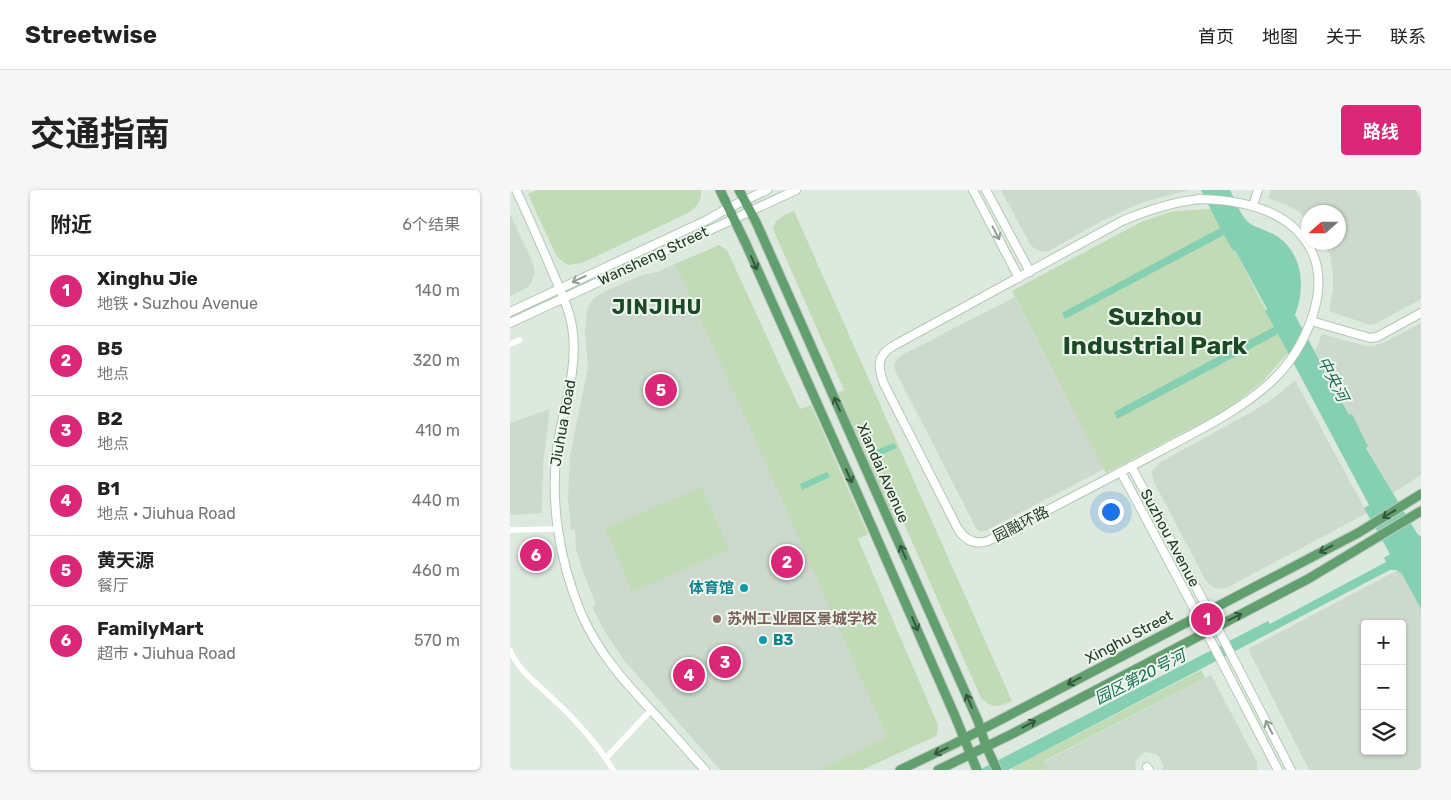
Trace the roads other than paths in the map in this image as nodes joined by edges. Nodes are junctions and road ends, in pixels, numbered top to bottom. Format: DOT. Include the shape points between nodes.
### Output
graph roads {
  1 [pos="516,190"];
  2 [pos="720,190"];
  3 [pos="739,190"];
  4 [pos="767,190"];
  5 [pos="796,190"];
  6 [pos="973,190"];
  7 [pos="986,190"];
  8 [pos="1258,190"];
  9 [pos="745,200"];
  10 [pos="1250,205"];
  11 [pos="728,208"];
  12 [pos="751,211"];
  13 [pos="733,220"];
  14 [pos="1030,272"];
  15 [pos="1019,278"];
  16 [pos="560,288"];
  17 [pos="564,298"];
  18 [pos="510,312"];
  19 [pos="1421,313"];
  20 [pos="1310,322"];
  21 [pos="510,323"];
  22 [pos="520,340"];
  23 [pos="510,344"];
  24 [pos="1131,466"];
  25 [pos="1121,472"];
  26 [pos="1421,494"];
  27 [pos="1418,513"];
  28 [pos="558,529"];
  29 [pos="510,530"];
  30 [pos="1208,610"];
  31 [pos="1198,616"];
  32 [pos="1217,626"];
  33 [pos="1206,632"];
  34 [pos="510,650"];
  35 [pos="651,710"];
  36 [pos="981,730"];
  37 [pos="964,739"];
  38 [pos="986,746"];
  39 [pos="970,754"];
  40 [pos="606,758"];
  41 [pos="977,769"];
  42 [pos="613,770"];
  43 [pos="705,770"];
  44 [pos="900,770"];
  45 [pos="938,770"];
  46 [pos="997,770"];
  47 [pos="1278,770"];
  48 [pos="1291,770"];
  1 -- 16 [label="street, Jiuhua Road"];
  2 -- 11 [label="main road"];
  3 -- 9 [label="main road, Xiandai Avenue"];
  4 -- 9 [label="street, Wansheng Street"];
  5 -- 12 [label="street, Wansheng Street"];
  6 -- 15 [label="street, one-way"];
  7 -- 14 [label="street"];
  8 -- 10 [label="street"];
  9 -- 11 [label="street, Wansheng Street"];
  9 -- 12 [label="main road, Xiandai Avenue"];
  10 -- 14 [label="street, 园融环路" via="1200,199 1176,202 1139,214 1093,236"];
  10 -- 20 [label="street, 园融环路" via="1290,223 1310,248 1318,281"];
  11 -- 13 [label="main road"];
  11 -- 16 [label="street, Wansheng Street, one-way"];
  12 -- 13 [label="street, Wansheng Street"];
  36 -- 12 [label="main road, Xiandai Avenue, one-way"];
  13 -- 17 [label="street, Wansheng Street"];
  13 -- 37 [label="main road, one-way"];
  14 -- 15 [label="street, 园融环路"];
  15 -- 25 [label="street, 园融环路" via="890,347 880,361 884,384 958,529 969,540 988,541"];
  16 -- 17 [label="street, Jiuhua Road"];
  16 -- 18 [label="street, Wansheng Street"];
  17 -- 21 [label="street, Wansheng Street"];
  17 -- 28 [label="street, Jiuhua Road" via="574,348 555,467"];
  19 -- 20 [label="street" via="1370,338"];
  20 -- 24 [label="street, 园融环路" via="1288,364 1259,392 1232,412"];
  22 -- 23 [label="street"];
  24 -- 25 [label="street, 园融环路"];
  24 -- 30 [label="street, Suzhou Avenue"];
  25 -- 31 [label="street, Suzhou Avenue"];
  26 -- 30 [label="main road, Xinghu Street, one-way" via="1369,526"];
  32 -- 27 [label="main road, Xinghu Street, one-way" via="1315,575"];
  28 -- 29 [label="street"];
  28 -- 35 [label="street, Jiuhua Road" via="572,590 592,634 616,672"];
  30 -- 31 [label="main road, Xinghu Street"];
  30 -- 32 [label="street, Suzhou Avenue"];
  31 -- 33 [label="street, Suzhou Avenue"];
  31 -- 36 [label="main road, Xinghu Street, one-way"];
  32 -- 33 [label="main road, Xinghu Street"];
  48 -- 32 [label="street, Suzhou Avenue, one-way"];
  38 -- 33 [label="main road, Xinghu Street, one-way"];
  33 -- 47 [label="street, Suzhou Avenue"];
  34 -- 40 [label="street" via="520,668 563,709"];
  35 -- 40 [label="street"];
  35 -- 43 [label="street, Jiuhua Road"];
  36 -- 37 [label="main road, Xinghu Street"];
  36 -- 38 [label="main road, Xiandai Avenue"];
  37 -- 39 [label="main road"];
  37 -- 44 [label="main road, Xinghu Street, one-way"];
  38 -- 39 [label="main road, Xinghu Street"];
  38 -- 46 [label="main road, Xiandai Avenue"];
  39 -- 41 [label="main road"];
  39 -- 45 [label="main road, Xinghu Street"];
  40 -- 42 [label="street"];
}
